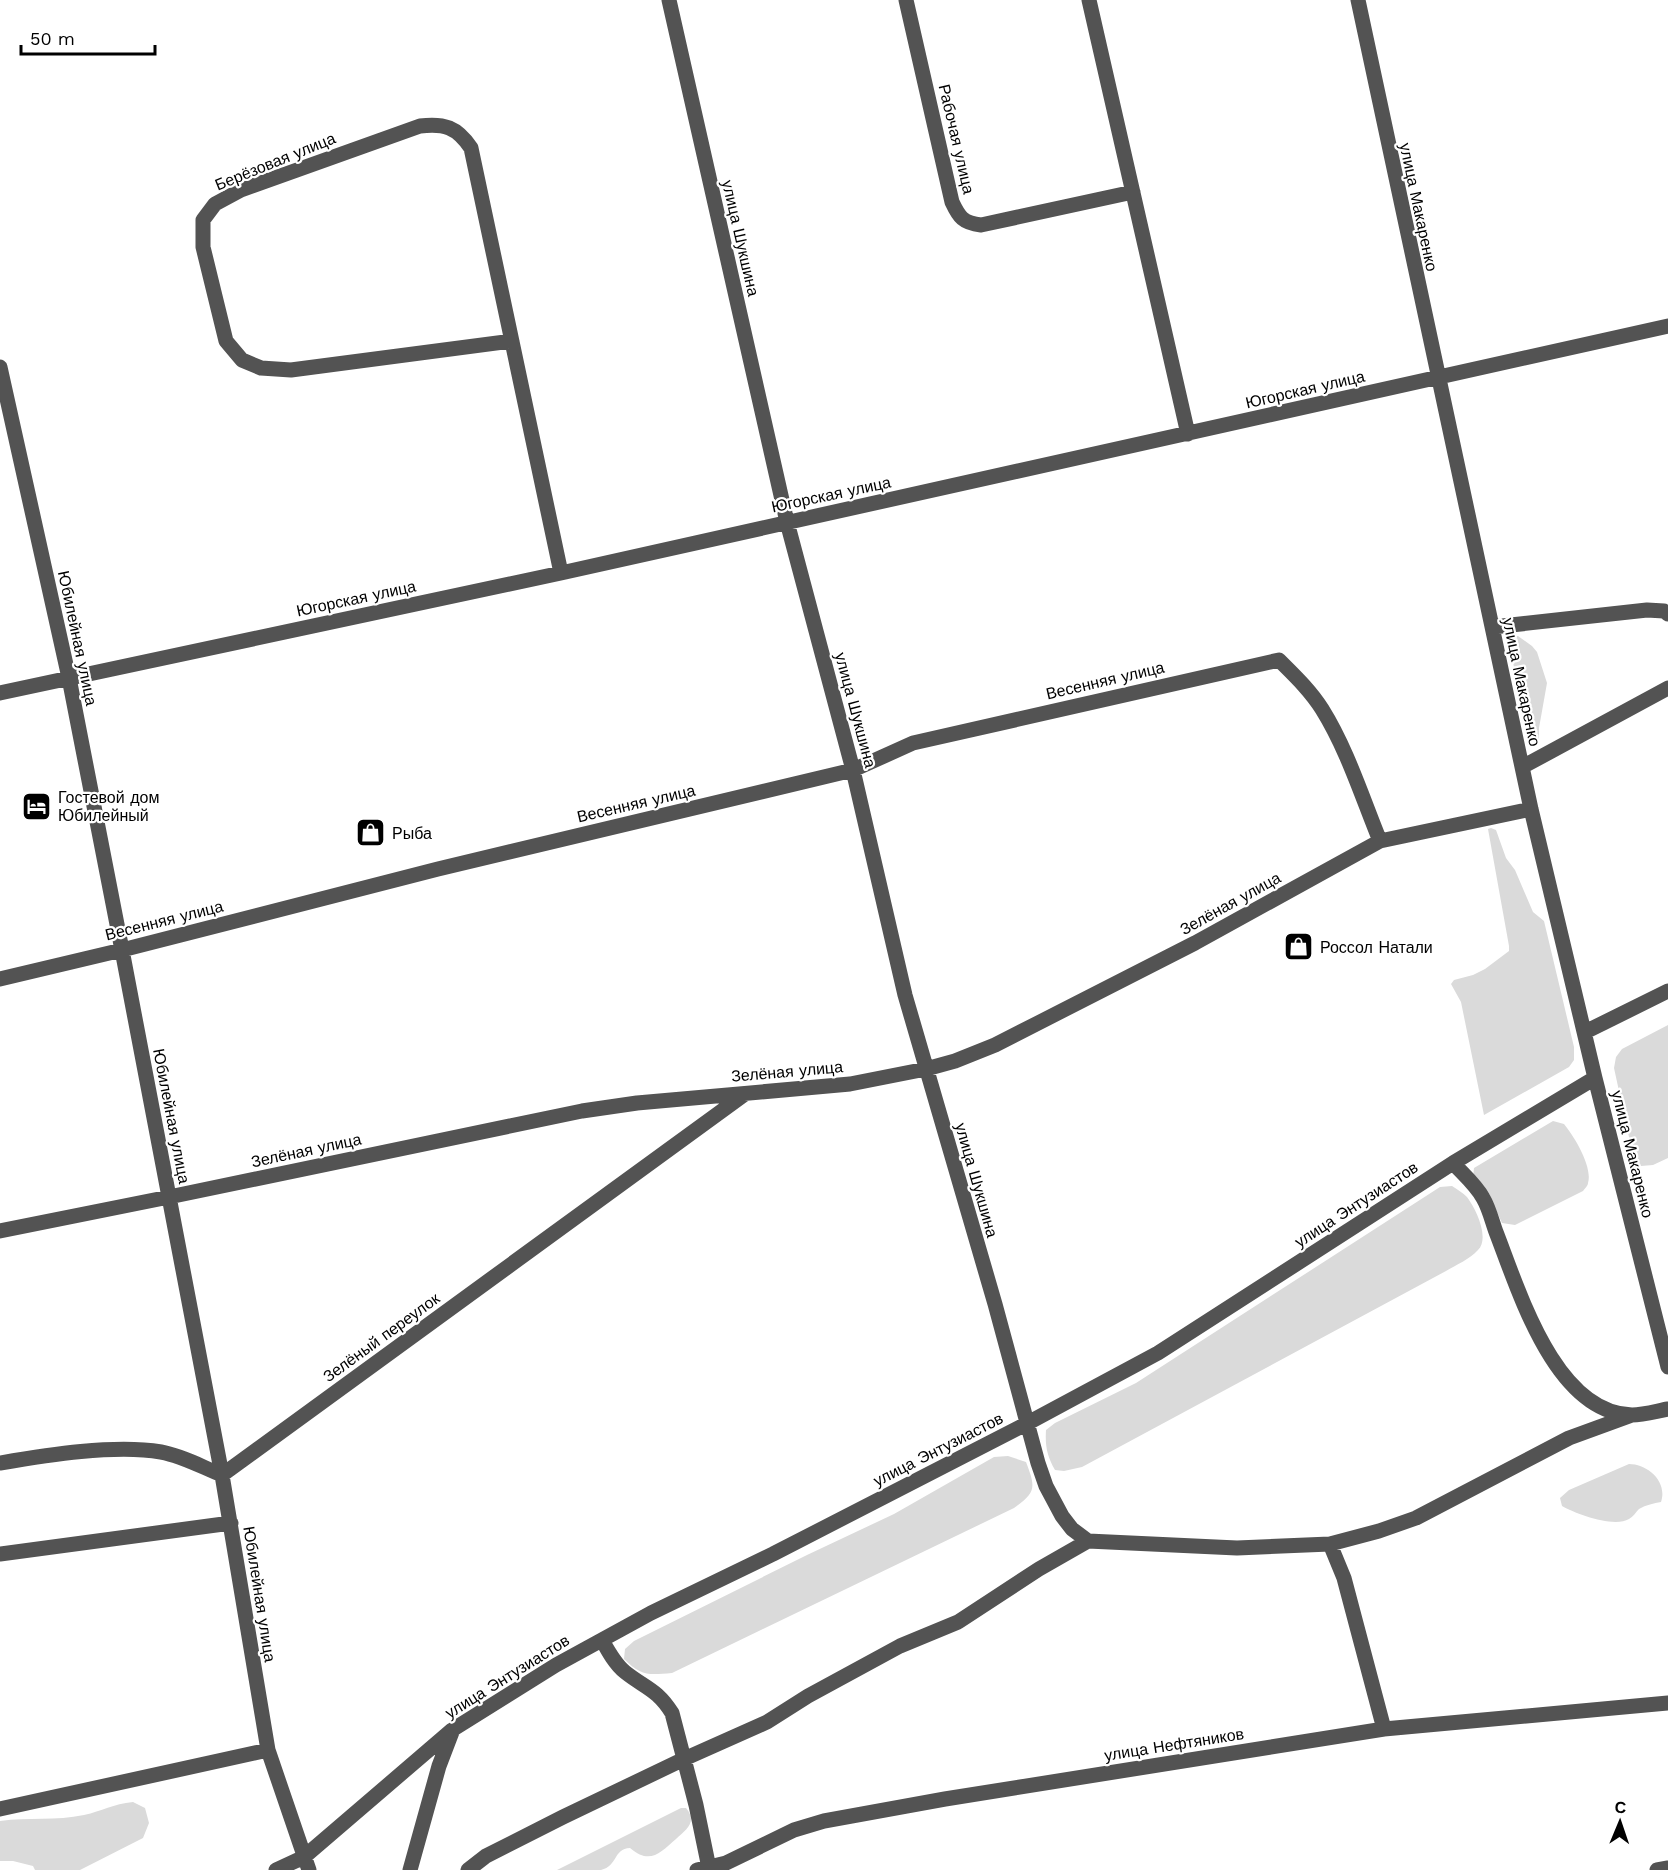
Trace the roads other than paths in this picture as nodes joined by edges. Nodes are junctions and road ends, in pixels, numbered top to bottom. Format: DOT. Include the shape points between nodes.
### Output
graph roads {
  1 [pos="669,0"];
  2 [pos="906,0"];
  3 [pos="1089,0"];
  4 [pos="1358,0"];
  5 [pos="1133,192"];
  6 [pos="1668,326"];
  7 [pos="512,341"];
  8 [pos="0,367"];
  9 [pos="1437,378"];
  10 [pos="1188,434"];
  11 [pos="787,522"];
  12 [pos="561,573"];
  13 [pos="1668,614"];
  14 [pos="1493,627"];
  15 [pos="69,678"];
  16 [pos="1668,688"];
  17 [pos="0,693"];
  18 [pos="1522,767"];
  19 [pos="853,770"];
  20 [pos="1531,809"];
  21 [pos="1380,841"];
  22 [pos="122,950"];
  23 [pos="0,978"];
  24 [pos="1668,991"];
  25 [pos="1585,1032"];
  26 [pos="927,1070"];
  27 [pos="1595,1078"];
  28 [pos="745,1094"];
  29 [pos="1453,1163"];
  30 [pos="169,1197"];
  31 [pos="0,1231"];
  32 [pos="1668,1367"];
  33 [pos="1668,1409"];
  34 [pos="1632,1415"];
  35 [pos="1026,1424"];
  36 [pos="0,1463"];
  37 [pos="222,1475"];
  38 [pos="231,1523"];
  39 [pos="1088,1540"];
  40 [pos="1330,1544"];
  41 [pos="0,1554"];
  42 [pos="602,1640"];
  43 [pos="1668,1703"];
  44 [pos="1384,1728"];
  45 [pos="452,1731"];
  46 [pos="268,1750"];
  47 [pos="684,1759"];
  48 [pos="0,1809"];
  49 [pos="306,1863"];
  50 [pos="1668,1868"];
  51 [pos="703,1869"];
  52 [pos="276,1870"];
  53 [pos="410,1870"];
  54 [pos="468,1870"];
  55 [pos="1657,1870"];
  1 -- 11 [label="street, улица Шукшина"];
  2 -- 5 [label="street, Рабочая улица" via="958,215 969,224 981,225"];
  3 -- 5 [label="street"];
  4 -- 9 [label="street, улица Макаренко"];
  5 -- 10 [label="street"];
  6 -- 9 [label="street, Югорская улица"];
  7 -- 7 [label="street, Берёзовая улица" via="291,370 261,368 242,360 226,341 203,247 204,220 215,204 241,190 390,136 433,124 454,130 471,148"];
  7 -- 12 [label="street, Берёзовая улица"];
  8 -- 15 [label="street, Юбилейная улица"];
  9 -- 10 [label="street, Югорская улица"];
  9 -- 14 [label="street, улица Макаренко"];
  10 -- 11 [label="street, Югорская улица"];
  11 -- 12 [label="street, Югорская улица"];
  11 -- 19 [label="street, улица Шукшина"];
  12 -- 15 [label="street, Югорская улица"];
  13 -- 14 [label="street" via="1647,610"];
  14 -- 18 [label="street, улица Макаренко"];
  15 -- 17 [label="street, Югорская улица"];
  15 -- 22 [label="street, Юбилейная улица"];
  16 -- 18 [label="street"];
  18 -- 20 [label="street, улица Макаренко"];
  19 -- 21 [label="street, Весенняя улица" via="912,742 1279,660 1304,685 1337,735"];
  19 -- 22 [label="street, Весенняя улица" via="438,869"];
  19 -- 26 [label="street, улица Шукшина" via="905,995"];
  20 -- 21 [label="street, Зелёная улица"];
  20 -- 25 [label="street, улица Макаренко"];
  21 -- 26 [label="street, Зелёная улица" via="1195,943 1006,1040"];
  22 -- 23 [label="street, Весенняя улица"];
  22 -- 30 [label="street, Юбилейная улица"];
  24 -- 25 [label="street"];
  25 -- 27 [label="street, улица Макаренко"];
  26 -- 28 [label="street, Зелёная улица" via="850,1084"];
  26 -- 35 [label="street, улица Шукшина"];
  27 -- 29 [label="street, улица Энтузиастов"];
  27 -- 32 [label="street, улица Макаренко"];
  28 -- 30 [label="street, Зелёная улица" via="582,1111"];
  28 -- 37 [label="street, Зелёный переулок"];
  29 -- 34 [label="street" via="1483,1197 1524,1304 1552,1358 1594,1403"];
  29 -- 35 [label="street, улица Энтузиастов" via="1158,1353"];
  30 -- 31 [label="street, Зелёная улица"];
  30 -- 37 [label="street, Юбилейная улица"];
  33 -- 34 [label="street"];
  34 -- 40 [label="street" via="1569,1438 1416,1518"];
  35 -- 39 [label="street, улица Шукшина" via="1046,1486 1062,1516"];
  35 -- 42 [label="street, улица Энтузиастов"];
  36 -- 37 [label="street" via="134,1449 174,1455"];
  37 -- 38 [label="street, Юбилейная улица"];
  38 -- 41 [label="street"];
  38 -- 46 [label="street, Юбилейная улица"];
  39 -- 40 [label="street" via="1237,1548"];
  39 -- 47 [label="street" via="958,1622 900,1646 767,1722"];
  40 -- 44 [label="street" via="1344,1578"];
  42 -- 45 [label="street, улица Энтузиастов"];
  42 -- 47 [label="street" via="624,1671 664,1700 672,1713"];
  43 -- 44 [label="street, улица Нефтяников"];
  44 -- 51 [label="street, улица Нефтяников" via="824,1821"];
  45 -- 49 [label="street, улица Энтузиастов"];
  45 -- 53 [label="street"];
  46 -- 48 [label="street"];
  46 -- 49 [label="street, Юбилейная улица"];
  47 -- 51 [label="street"];
  47 -- 54 [label="street" via="486,1856"];
  49 -- 52 [label="street, улица Энтузиастов"];
  50 -- 55 [label="street"];
}
